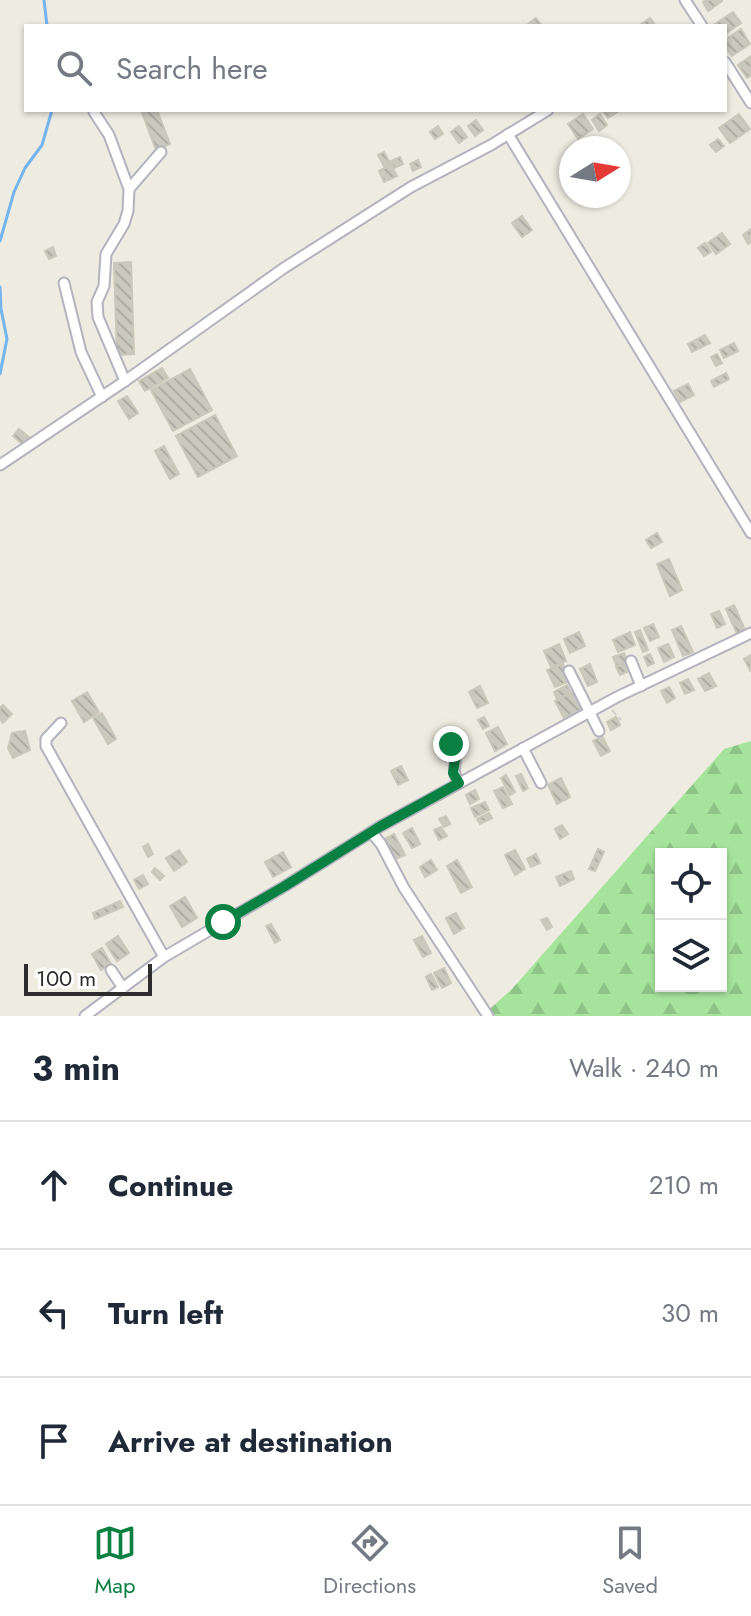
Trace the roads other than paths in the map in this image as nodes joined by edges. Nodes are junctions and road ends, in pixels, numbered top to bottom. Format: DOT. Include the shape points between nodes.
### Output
graph roads {
  1 [pos="685,0"];
  2 [pos="700,23"];
  3 [pos="727,65"];
  4 [pos="751,103"];
  5 [pos="94,112"];
  6 [pos="545,112"];
  7 [pos="508,134"];
  8 [pos="161,152"];
  9 [pos="129,189"];
  10 [pos="64,283"];
  11 [pos="125,381"];
  12 [pos="102,397"];
  13 [pos="0,465"];
  14 [pos="751,533"];
  15 [pos="751,633"];
  16 [pos="631,661"];
  17 [pos="569,671"];
  18 [pos="641,686"];
  19 [pos="590,711"];
  20 [pos="61,723"];
  21 [pos="599,731"];
  22 [pos="451,744"];
  23 [pos="523,748"];
  24 [pos="459,783"];
  25 [pos="541,783"];
  26 [pos="371,832"];
  27 [pos="164,957"];
  28 [pos="111,970"];
  29 [pos="123,988"];
  30 [pos="85,1016"];
  31 [pos="488,1016"];
  1 -- 2 [label="street"];
  3 -- 4 [label="street"];
  5 -- 9 [label="street" via="109,135"];
  6 -- 7 [label="street"];
  7 -- 11 [label="street" via="411,187 284,268"];
  7 -- 14 [label="street"];
  8 -- 9 [label="street"];
  9 -- 11 [label="street" via="128,211 106,254 97,302 98,317"];
  10 -- 12 [label="street" via="81,352"];
  11 -- 12 [label="street"];
  12 -- 13 [label="street"];
  15 -- 18 [label="street"];
  16 -- 18 [label="street"];
  17 -- 19 [label="street"];
  18 -- 19 [label="street"];
  19 -- 21 [label="street"];
  19 -- 23 [label="street"];
  20 -- 27 [label="street" via="46,746"];
  22 -- 24 [label="street"];
  23 -- 24 [label="street"];
  23 -- 25 [label="street"];
  24 -- 26 [label="street"];
  26 -- 27 [label="street"];
  26 -- 31 [label="street"];
  27 -- 29 [label="street"];
  28 -- 29 [label="street"];
  29 -- 30 [label="street"];
}
